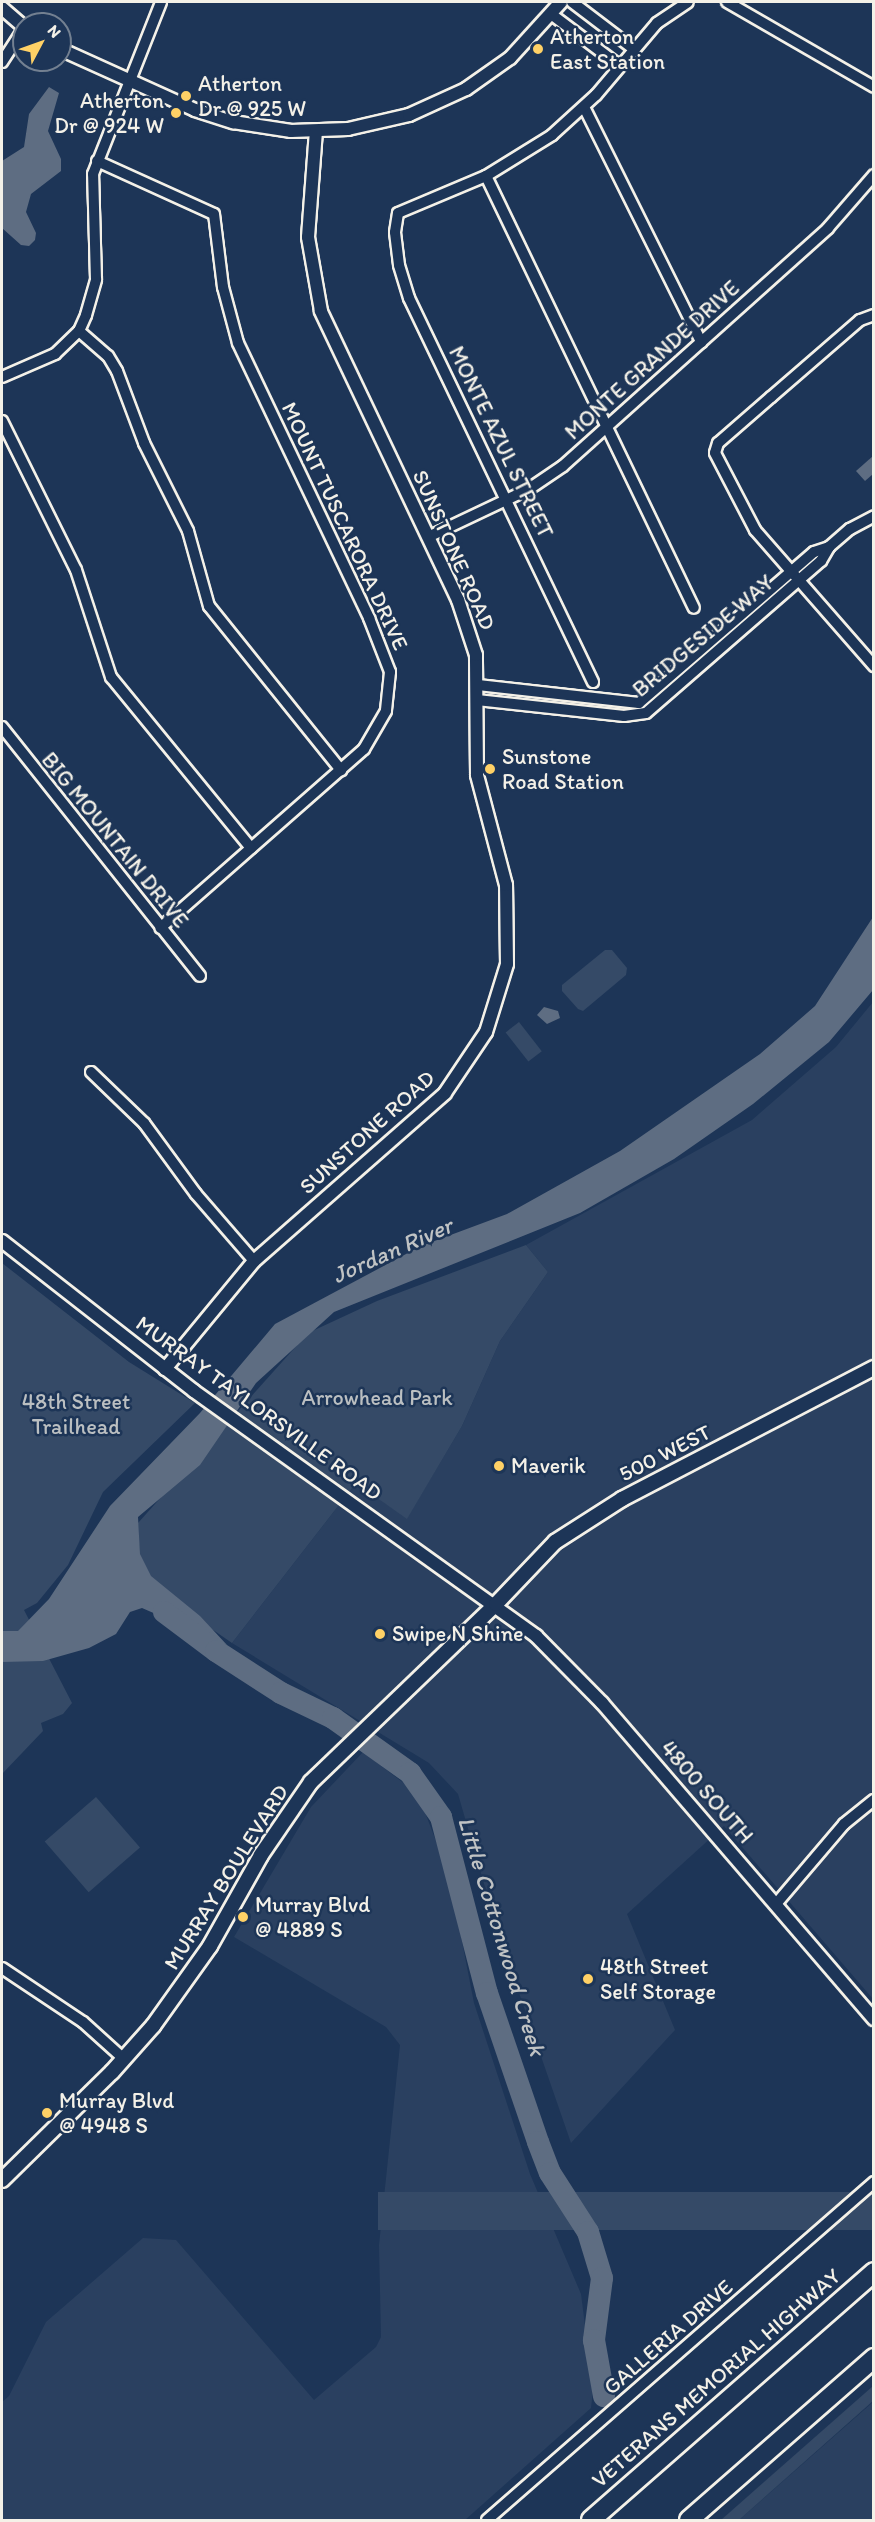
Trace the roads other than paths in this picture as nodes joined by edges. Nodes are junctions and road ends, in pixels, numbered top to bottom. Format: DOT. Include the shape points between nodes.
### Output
graph roads {
  1 [pos="161,2"];
  2 [pos="561,2"];
  3 [pos="572,2"];
  4 [pos="688,2"];
  5 [pos="727,2"];
  6 [pos="551,14"];
  7 [pos="12,46"];
  8 [pos="634,49"];
  9 [pos="72,55"];
  10 [pos="2,62"];
  11 [pos="620,66"];
  12 [pos="130,82"];
  13 [pos="873,87"];
  14 [pos="584,106"];
  15 [pos="316,131"];
  16 [pos="97,161"];
  17 [pos="873,175"];
  18 [pos="486,176"];
  19 [pos="873,315"];
  20 [pos="79,331"];
  21 [pos="701,342"];
  22 [pos="2,377"];
  23 [pos="2,422"];
  24 [pos="607,425"];
  25 [pos="507,500"];
  26 [pos="873,516"];
  27 [pos="428,537"];
  28 [pos="829,547"];
  29 [pos="792,571"];
  30 [pos="800,580"];
  31 [pos="694,608"];
  32 [pos="873,666"];
  33 [pos="593,681"];
  34 [pos="478,685"];
  35 [pos="477,700"];
  36 [pos="2,728"];
  37 [pos="341,770"];
  38 [pos="251,848"];
  39 [pos="160,927"];
  40 [pos="200,976"];
  41 [pos="91,1072"];
  42 [pos="2,1241"];
  43 [pos="254,1261"];
  44 [pos="165,1368"];
  45 [pos="873,1368"];
  46 [pos="496,1604"];
  47 [pos="873,1800"];
  48 [pos="776,1904"];
  49 [pos="2,1968"];
  50 [pos="873,2019"];
  51 [pos="124,2059"];
  52 [pos="2,2180"];
  53 [pos="873,2182"];
  54 [pos="873,2272"];
  55 [pos="873,2358"];
  56 [pos="487,2520"];
  57 [pos="591,2520"];
  58 [pos="689,2520"];
  1 -- 12 [label="street"];
  2 -- 6 [label="street"];
  3 -- 8 [label="street"];
  4 -- 8 [label="street" via="657,23"];
  5 -- 13 [label="street"];
  6 -- 11 [label="street"];
  6 -- 15 [label="street" via="510,58 438,104 378,124"];
  7 -- 10 [label="street"];
  8 -- 11 [label="street"];
  9 -- 12 [label="street"];
  11 -- 14 [label="street"];
  12 -- 15 [label="street" via="233,122 267,129"];
  12 -- 16 [label="street"];
  14 -- 18 [label="street" via="539,144"];
  14 -- 21 [label="street"];
  15 -- 27 [label="street, SUNSTONE ROAD" via="308,223 315,290 330,333"];
  16 -- 20 [label="street" via="92,189 96,279"];
  16 -- 37 [label="street, MOUNT TUSCARORA DRIVE" via="214,214 223,287 238,343 387,660 390,698 380,726 364,749"];
  17 -- 21 [label="street, MONTE GRANDE DRIVE" via="828,228"];
  18 -- 24 [label="street"];
  18 -- 25 [label="street, MONTE AZUL STREET" via="398,213 396,248 409,298"];
  19 -- 29 [label="street" via="860,320 716,447 717,460 739,504 755,530"];
  20 -- 22 [label="street" via="39,364"];
  20 -- 37 [label="street" via="108,356 117,371 144,443 188,531 209,606"];
  21 -- 24 [label="street, MONTE GRANDE DRIVE"];
  23 -- 38 [label="street" via="81,581 105,667"];
  24 -- 25 [label="street, MONTE GRANDE DRIVE" via="550,476"];
  24 -- 31 [label="street"];
  25 -- 27 [label="street, MONTE GRANDE DRIVE"];
  25 -- 33 [label="street, MONTE AZUL STREET"];
  26 -- 28 [label="street, BRIDGESIDE WAY"];
  27 -- 34 [label="street, SUNSTONE ROAD" via="467,622 476,655"];
  28 -- 29 [label="street, BRIDGESIDE WAY" via="814,552"];
  28 -- 30 [label="street, BRIDGESIDE WAY" via="821,561"];
  29 -- 30 [label="street"];
  29 -- 34 [label="street, BRIDGESIDE WAY" via="639,703"];
  30 -- 32 [label="street"];
  30 -- 35 [label="street, BRIDGESIDE WAY" via="646,713 624,716"];
  34 -- 35 [label="street, SUNSTONE ROAD"];
  35 -- 43 [label="street, SUNSTONE ROAD" via="477,775 506,885 509,921 506,971 486,1032 445,1093"];
  36 -- 39 [label="street, BIG MOUNTAIN DRIVE"];
  37 -- 38 [label="street, MOUNT TUSCARORA DRIVE"];
  38 -- 39 [label="street, MOUNT TUSCARORA DRIVE"];
  39 -- 40 [label="street, BIG MOUNTAIN DRIVE"];
  41 -- 43 [label="street" via="144,1123 196,1194"];
  42 -- 44 [label="street, MURRAY TAYLORSVILLE ROAD"];
  43 -- 44 [label="street, SUNSTONE ROAD"];
  44 -- 46 [label="street, MURRAY TAYLORSVILLE ROAD"];
  45 -- 46 [label="main road, 500 WEST" via="576,1525 534,1562"];
  46 -- 48 [label="street, 4800 SOUTH" via="536,1636 596,1696"];
  46 -- 51 [label="main road, MURRAY BOULEVARD" via="348,1744 290,1809 210,1946 153,2026"];
  47 -- 48 [label="street" via="844,1824"];
  48 -- 50 [label="street, 4800 SOUTH"];
  49 -- 51 [label="street" via="64,2008"];
  51 -- 52 [label="main road, MURRAY BOULEVARD"];
  53 -- 56 [label="street, GALLERIA DRIVE"];
  54 -- 57 [label="highway, VETERANS MEMORIAL HIGHWAY"];
  55 -- 58 [label="highway"];
}
